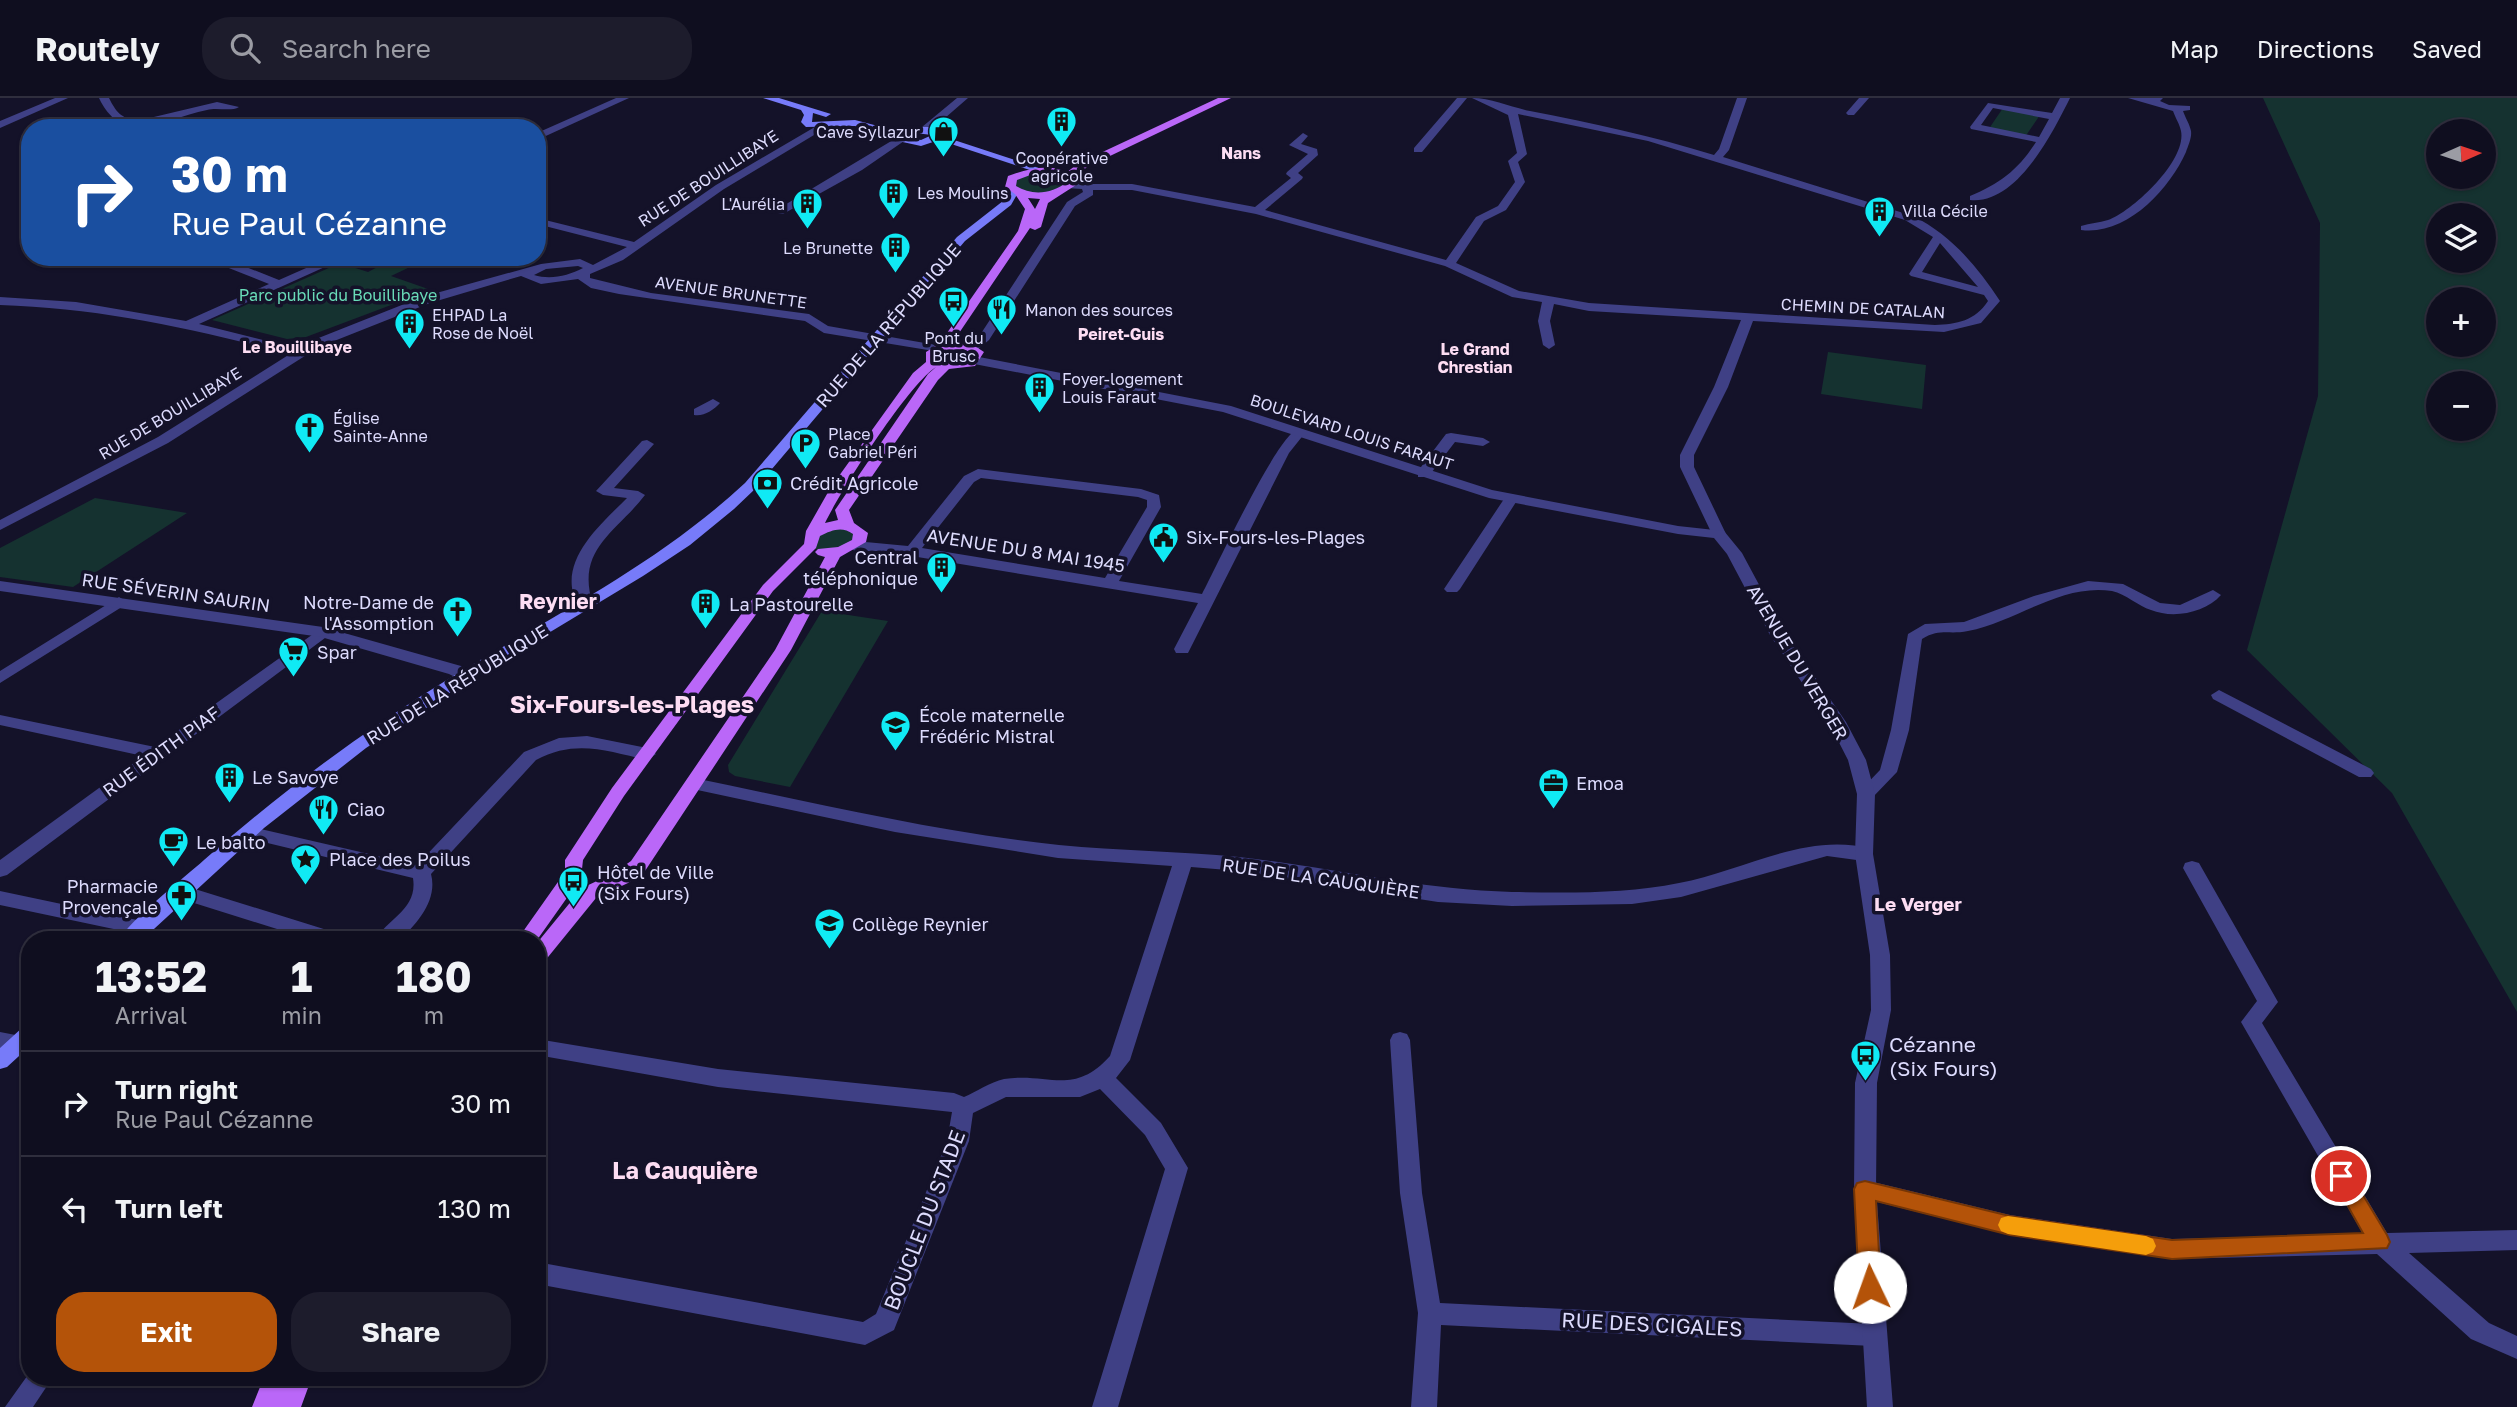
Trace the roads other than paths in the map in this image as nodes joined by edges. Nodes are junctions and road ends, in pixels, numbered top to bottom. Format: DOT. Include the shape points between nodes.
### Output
graph roads {
  1 [pos="63,98"];
  2 [pos="104,98"];
  3 [pos="624,98"];
  4 [pos="768,98"];
  5 [pos="963,98"];
  6 [pos="1226,98"];
  7 [pos="1462,98"];
  8 [pos="1477,98"];
  9 [pos="1742,98"];
  10 [pos="1864,98"];
  11 [pos="2065,98"];
  12 [pos="2133,98"];
  13 [pos="2155,100"];
  14 [pos="2175,104"];
  15 [pos="234,107"];
  16 [pos="1510,110"];
  17 [pos="1851,113"];
  18 [pos="2055,117"];
  19 [pos="121,119"];
  20 [pos="164,119"];
  21 [pos="807,122"];
  22 [pos="833,123"];
  23 [pos="0,125"];
  24 [pos="926,129"];
  25 [pos="913,130"];
  26 [pos="546,133"];
  27 [pos="938,136"];
  28 [pos="1303,136"];
  29 [pos="905,139"];
  30 [pos="1133,140"];
  31 [pos="2041,140"];
  32 [pos="927,142"];
  33 [pos="1418,150"];
  34 [pos="1716,159"];
  35 [pos="1044,170"];
  36 [pos="1070,181"];
  37 [pos="1015,187"];
  38 [pos="1086,187"];
  39 [pos="1052,194"];
  40 [pos="1975,198"];
  41 [pos="1257,211"];
  42 [pos="779,212"];
  43 [pos="546,224"];
  44 [pos="2085,228"];
  45 [pos="1938,236"];
  46 [pos="632,248"];
  47 [pos="1449,264"];
  48 [pos="236,266"];
  49 [pos="320,266"];
  50 [pos="586,269"];
  51 [pos="279,284"];
  52 [pos="1989,293"];
  53 [pos="1549,300"];
  54 [pos="0,301"];
  55 [pos="1748,317"];
  56 [pos="183,326"];
  57 [pos="878,340"];
  58 [pos="1549,345"];
  59 [pos="969,351"];
  60 [pos="300,353"];
  61 [pos="939,356"];
  62 [pos="713,403"];
  63 [pos="699,412"];
  64 [pos="1298,433"];
  65 [pos="1483,442"];
  66 [pos="647,444"];
  67 [pos="1423,474"];
  68 [pos="1510,499"];
  69 [pos="847,525"];
  70 [pos="0,526"];
  71 [pos="1718,534"];
  72 [pos="813,539"];
  73 [pos="858,542"];
  74 [pos="912,551"];
  75 [pos="834,553"];
  76 [pos="1109,583"];
  77 [pos="0,586"];
  78 [pos="1452,589"];
  79 [pos="2213,595"];
  80 [pos="1207,600"];
  81 [pos="119,602"];
  82 [pos="585,605"];
  83 [pos="323,632"];
  84 [pos="1182,649"];
  85 [pos="465,677"];
  86 [pos="0,678"];
  87 [pos="2220,695"];
  88 [pos="0,720"];
  89 [pos="157,754"];
  90 [pos="647,754"];
  91 [pos="2365,773"];
  92 [pos="694,784"];
  93 [pos="1866,794"];
  94 [pos="247,832"];
  95 [pos="1864,854"];
  96 [pos="1183,862"];
  97 [pos="2192,868"];
  98 [pos="0,870"];
  99 [pos="421,873"];
  100 [pos="574,873"];
  101 [pos="603,884"];
  102 [pos="182,892"];
  103 [pos="0,898"];
  104 [pos="125,931"];
  105 [pos="139,931"];
  106 [pos="307,931"];
  107 [pos="392,931"];
  108 [pos="533,931"];
  109 [pos="546,945"];
  110 [pos="16,1039"];
  111 [pos="1400,1040"];
  112 [pos="546,1049"];
  113 [pos="0,1060"];
  114 [pos="1103,1079"];
  115 [pos="963,1108"];
  116 [pos="1865,1189"];
  117 [pos="2517,1240"];
  118 [pos="2380,1242"];
  119 [pos="546,1275"];
  120 [pos="1430,1313"];
  121 [pos="1873,1335"];
  122 [pos="2517,1348"];
  123 [pos="34,1386"];
  124 [pos="273,1386"];
  125 [pos="296,1386"];
  126 [pos="18,1407"];
  127 [pos="265,1407"];
  128 [pos="288,1407"];
  129 [pos="1105,1407"];
  130 [pos="1424,1407"];
  131 [pos="1880,1407"];
  1 -- 23 [label="street"];
  2 -- 19 [label="street" via="106,108"];
  3 -- 26 [label="street"];
  4 -- 21 [label="main road"];
  5 -- 24 [label="street"];
  6 -- 30 [label="main road"];
  7 -- 33 [label="street"];
  8 -- 16 [label="street"];
  9 -- 34 [label="street" via="1724,150"];
  10 -- 17 [label="street"];
  11 -- 18 [label="street"];
  12 -- 13 [label="street"];
  13 -- 14 [label="street" via="2162,107"];
  14 -- 44 [label="street" via="2187,133 2175,167 2160,185 2114,221"];
  15 -- 20 [label="street" via="216,104"];
  16 -- 34 [label="street" via="1650,138"];
  16 -- 47 [label="street" via="1517,122 1522,154 1513,161 1520,182 1502,208 1480,219"];
  18 -- 31 [label="street"];
  18 -- 31 [label="street" via="1991,105 1975,127"];
  21 -- 22 [label="street, RUE DE BOUILLIBAYE"];
  21 -- 22 [label="main road" via="826,114"];
  21 -- 46 [label="street, RUE DE BOUILLIBAYE"];
  22 -- 25 [label="main road"];
  22 -- 29 [label="main road" via="863,124"];
  24 -- 25 [label="main road"];
  24 -- 27 [label="main road"];
  25 -- 29 [label="main road"];
  27 -- 32 [label="main road"];
  27 -- 35 [label="main road"];
  28 -- 41 [label="street" via="1294,145 1313,151 1313,155 1290,174 1298,177"];
  29 -- 32 [label="main road"];
  29 -- 42 [label="street"];
  30 -- 35 [label="main road"];
  30 -- 36 [label="main road" via="1077,168"];
  31 -- 40 [label="street" via="2009,181"];
  32 -- 37 [label="main road" via="1000,164"];
  34 -- 45 [label="street" via="1909,218"];
  35 -- 36 [label="main road"];
  35 -- 37 [label="main road"];
  36 -- 38 [label="street"];
  36 -- 39 [label="main road"];
  37 -- 39 [label="main road"];
  37 -- 57 [label="main road, RUE DE LA RÉPUBLIQUE" via="1007,203 961,239"];
  37 -- 61 [label="main road" via="1030,209 1024,231"];
  38 -- 41 [label="street" via="1132,187"];
  38 -- 59 [label="street" via="1089,193 1071,204 985,337"];
  39 -- 59 [label="main road" via="1043,202 1027,241 967,328"];
  41 -- 47 [label="street"];
  43 -- 46 [label="street"];
  45 -- 52 [label="street"];
  45 -- 52 [label="street" via="1915,274"];
  46 -- 50 [label="street, RUE DE BOUILLIBAYE" via="610,263"];
  47 -- 53 [label="street" via="1503,289"];
  48 -- 51 [label="street"];
  49 -- 51 [label="street"];
  50 -- 57 [label="street, AVENUE BRUNETTE" via="584,280 593,286 809,318 824,329"];
  50 -- 60 [label="street, RUE DE BOUILLIBAYE" via="426,300"];
  51 -- 56 [label="street"];
  52 -- 55 [label="street, CHEMIN DE CATALAN" via="1994,301 1986,316 1961,328"];
  53 -- 55 [label="street" via="1616,310"];
  53 -- 58 [label="street" via="1544,321"];
  54 -- 56 [label="street" via="99,307"];
  55 -- 71 [label="street, AVENUE DU VERGER" via="1721,387 1686,455 1687,467"];
  56 -- 60 [label="street"];
  57 -- 61 [label="street, AVENUE BRUNETTE"];
  57 -- 82 [label="main road, RUE DE LA RÉPUBLIQUE" via="737,500 660,560"];
  59 -- 61 [label="main road"];
  59 -- 61 [label="main road" via="965,365"];
  59 -- 64 [label="street, BOULEVARD LOUIS FARAUT" via="1226,410"];
  60 -- 70 [label="street, RUE DE BOUILLIBAYE" via="163,440"];
  61 -- 69 [label="main road" via="933,377 842,510"];
  61 -- 72 [label="main road" via="918,376 826,507"];
  62 -- 63 [label="street"];
  64 -- 67 [label="street, BOULEVARD LOUIS FARAUT"];
  64 -- 80 [label="street" via="1283,452"];
  65 -- 67 [label="street" via="1451,437"];
  66 -- 82 [label="street" via="603,491 638,495 585,553 577,579"];
  67 -- 68 [label="street, BOULEVARD LOUIS FARAUT"];
  68 -- 71 [label="street, BOULEVARD LOUIS FARAUT"];
  68 -- 78 [label="street"];
  69 -- 72 [label="main road" via="833,525"];
  69 -- 73 [label="main road" via="858,529"];
  71 -- 93 [label="street, AVENUE DU VERGER" via="1768,639 1826,723"];
  72 -- 75 [label="main road" via="820,551"];
  72 -- 90 [label="main road" via="768,588"];
  73 -- 74 [label="street, AVENUE DU 8 MAI 1945"];
  73 -- 75 [label="main road"];
  74 -- 76 [label="street, AVENUE DU 8 MAI 1945"];
  74 -- 76 [label="street" via="969,479 978,474 1153,498 1154,507"];
  75 -- 92 [label="main road" via="783,650"];
  76 -- 80 [label="street, AVENUE DU 8 MAI 1945"];
  77 -- 81 [label="street, RUE SÉVERIN SAURIN"];
  79 -- 93 [label="street" via="2182,610 2156,607 2118,587 2088,586 1966,627 1931,626 1914,637 1900,730 1888,772"];
  80 -- 84 [label="street"];
  81 -- 83 [label="street, RUE SÉVERIN SAURIN"];
  81 -- 86 [label="street"];
  82 -- 85 [label="main road, RUE DE LA RÉPUBLIQUE"];
  83 -- 85 [label="street, RUE SÉVERIN SAURIN" via="455,670"];
  83 -- 89 [label="street, RUE ÉDITH PIAF"];
  85 -- 94 [label="main road, RUE DE LA RÉPUBLIQUE" via="353,749"];
  87 -- 91 [label="street"];
  88 -- 89 [label="street"];
  89 -- 98 [label="street, RUE ÉDITH PIAF"];
  90 -- 99 [label="street" via="580,740 550,744 530,757"];
  90 -- 100 [label="main road" via="574,860"];
  92 -- 96 [label="street, RUE DE LA CAUQUIÈRE" via="895,826 1058,851"];
  92 -- 101 [label="main road" via="638,866"];
  93 -- 95 [label="street"];
  94 -- 99 [label="street"];
  94 -- 102 [label="main road, RUE DE LA RÉPUBLIQUE"];
  95 -- 96 [label="street, RUE DE LA CAUQUIÈRE" via="1827,849 1681,890 1632,897 1566,898 1438,895 1272,867"];
  95 -- 116 [label="street" via="1880,955 1881,1010 1866,1083"];
  96 -- 114 [label="street" via="1119,1060"];
  97 -- 118 [label="street" via="2268,1002 2251,1022"];
  99 -- 107 [label="street" via="425,880 422,896"];
  100 -- 101 [label="main road" via="584,881"];
  100 -- 108 [label="main road"];
  101 -- 109 [label="main road" via="574,909"];
  102 -- 105 [label="main road, RUE DE LA RÉPUBLIQUE"];
  102 -- 106 [label="street"];
  103 -- 104 [label="street"];
  110 -- 113 [label="main road"];
  111 -- 120 [label="street" via="1411,1193"];
  112 -- 115 [label="street, BOUCLE DU STADE" via="719,1078 954,1102"];
  114 -- 115 [label="street" via="1080,1088 1004,1088"];
  114 -- 129 [label="street" via="1153,1129 1177,1168"];
  115 -- 119 [label="street, BOUCLE DU STADE" via="958,1141 885,1322 865,1334"];
  116 -- 118 [label="street" via="2010,1226 2172,1250"];
  116 -- 121 [label="street"];
  117 -- 118 [label="street"];
  118 -- 122 [label="street" via="2480,1331"];
  120 -- 121 [label="street, RUE DES CIGALES"];
  120 -- 130 [label="street"];
  121 -- 131 [label="street"];
  123 -- 126 [label="street"];
  124 -- 127 [label="main road"];
  125 -- 128 [label="main road"];
}
